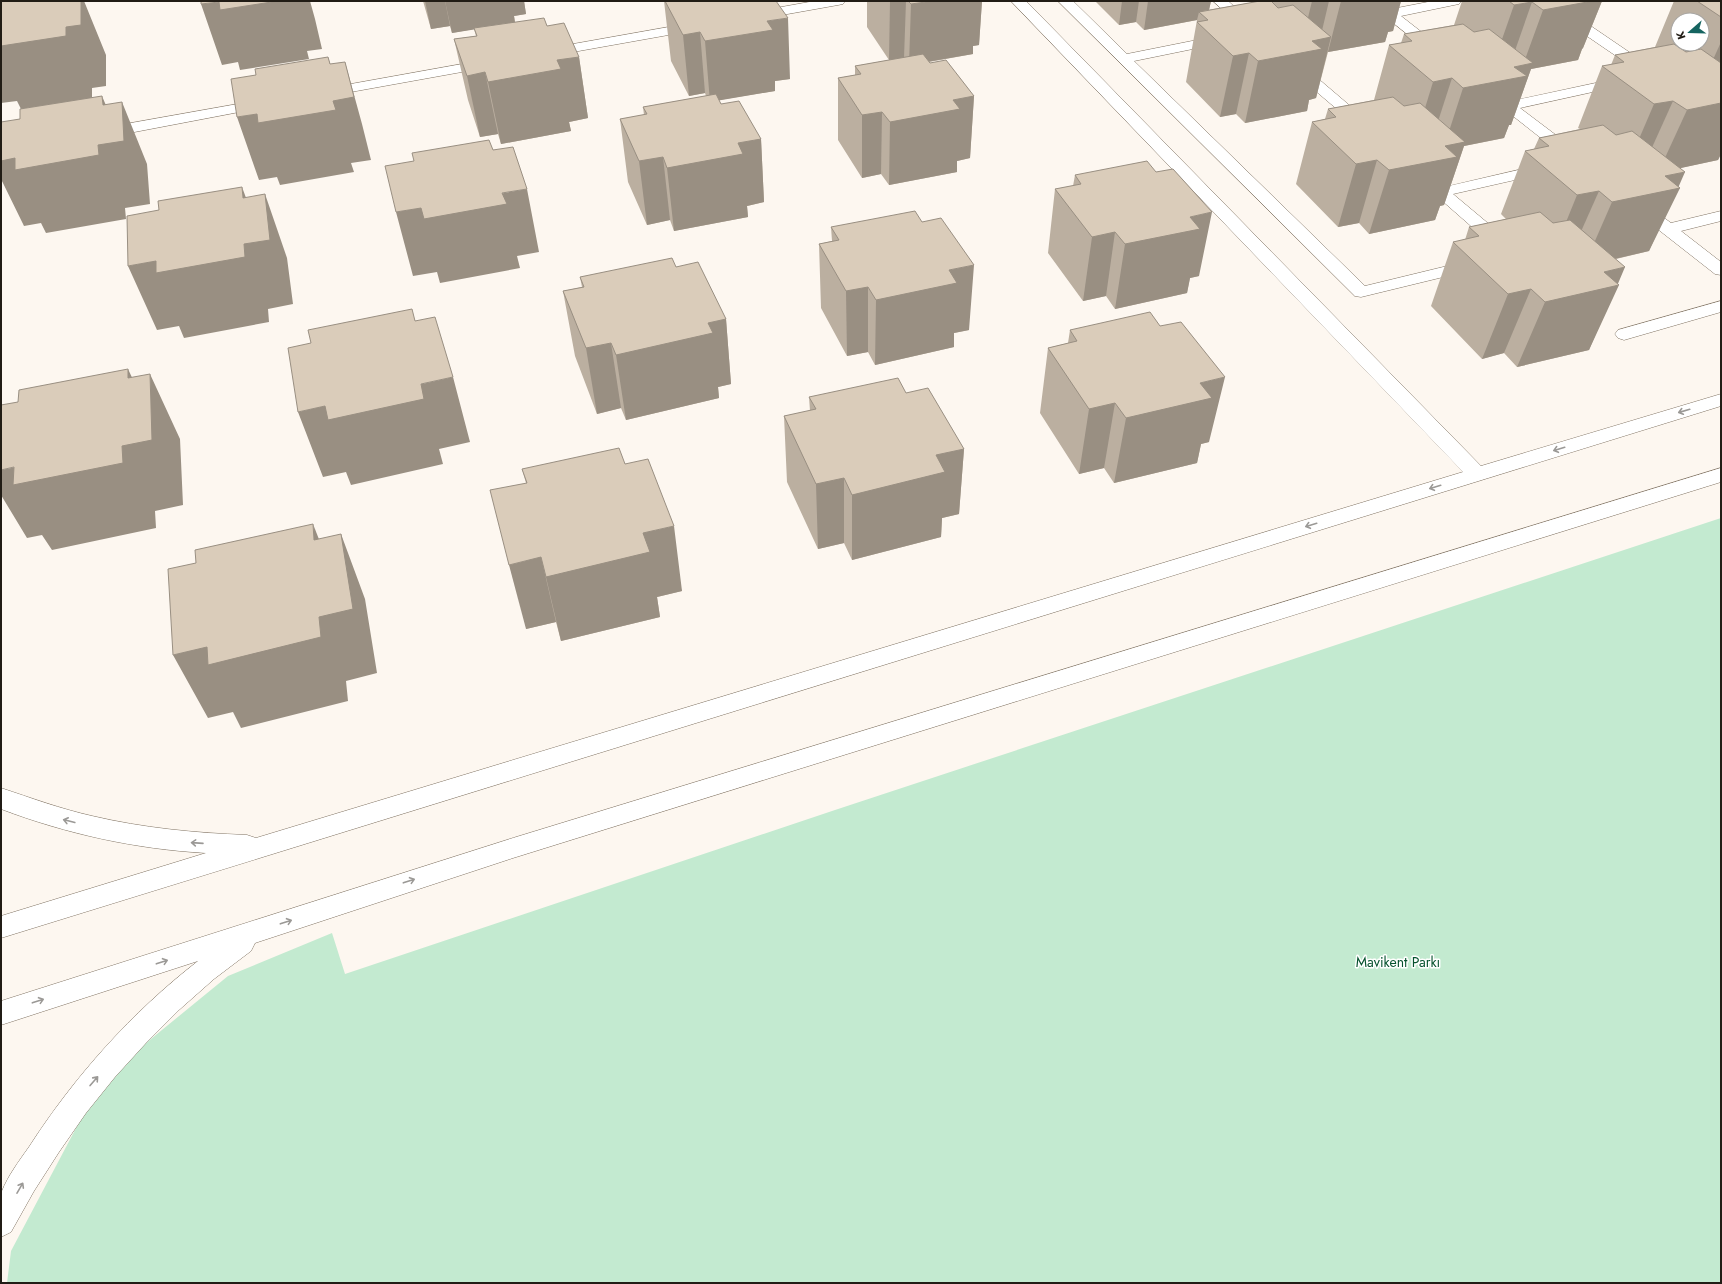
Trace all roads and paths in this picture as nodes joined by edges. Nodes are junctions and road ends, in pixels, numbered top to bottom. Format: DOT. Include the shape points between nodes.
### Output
graph roads {
  1 [pos="838,1"];
  2 [pos="1018,1"];
  3 [pos="1065,1"];
  4 [pos="1220,1"];
  5 [pos="1372,1"];
  6 [pos="1454,1"];
  7 [pos="1545,1"];
  8 [pos="1389,14"];
  9 [pos="743,18"];
  10 [pos="712,23"];
  11 [pos="531,56"];
  12 [pos="1287,58"];
  13 [pos="1124,59"];
  14 [pos="507,60"];
  15 [pos="1452,62"];
  16 [pos="1483,86"];
  17 [pos="312,95"];
  18 [pos="281,100"];
  19 [pos="1508,106"];
  20 [pos="87,135"];
  21 [pos="1376,136"];
  22 [pos="1411,166"];
  23 [pos="1441,192"];
  24 [pos="1624,195"];
  25 [pos="1721,216"];
  26 [pos="1668,229"];
  27 [pos="1721,270"];
  28 [pos="1721,306"];
  29 [pos="1624,334"];
  30 [pos="1721,400"];
  31 [pos="1477,474"];
  32 [pos="1721,475"];
  33 [pos="1,798"];
  34 [pos="264,846"];
  35 [pos="1,927"];
  36 [pos="259,931"];
  37 [pos="1,1013"];
  38 [pos="1,1222"];
  1 -- 9 [label="street"];
  2 -- 31 [label="street"];
  3 -- 13 [label="street"];
  4 -- 13 [label="street" via="1260,35 1237,36"];
  5 -- 8 [label="street"];
  6 -- 8 [label="street"];
  7 -- 19 [label="street" via="1656,77"];
  8 -- 15 [label="street"];
  10 -- 11 [label="street"];
  12 -- 21 [label="street"];
  13 -- 23 [label="street" via="1361,292 1513,254"];
  14 -- 17 [label="street"];
  16 -- 19 [label="street"];
  18 -- 20 [label="street"];
  19 -- 23 [label="street" via="1580,161"];
  22 -- 23 [label="street"];
  24 -- 26 [label="street"];
  25 -- 26 [label="street"];
  26 -- 27 [label="street"];
  28 -- 29 [label="street"];
  30 -- 31 [label="street, one-way"];
  31 -- 34 [label="street, one-way"];
  36 -- 32 [label="street, one-way" via="520,845"];
  34 -- 33 [label="street, one-way" via="193,843 126,835 64,820"];
  34 -- 35 [label="street"];
  37 -- 36 [label="street, one-way"];
  38 -- 36 [label="street, one-way" via="42,1150 89,1087 128,1042 170,1000 214,963"];
}
